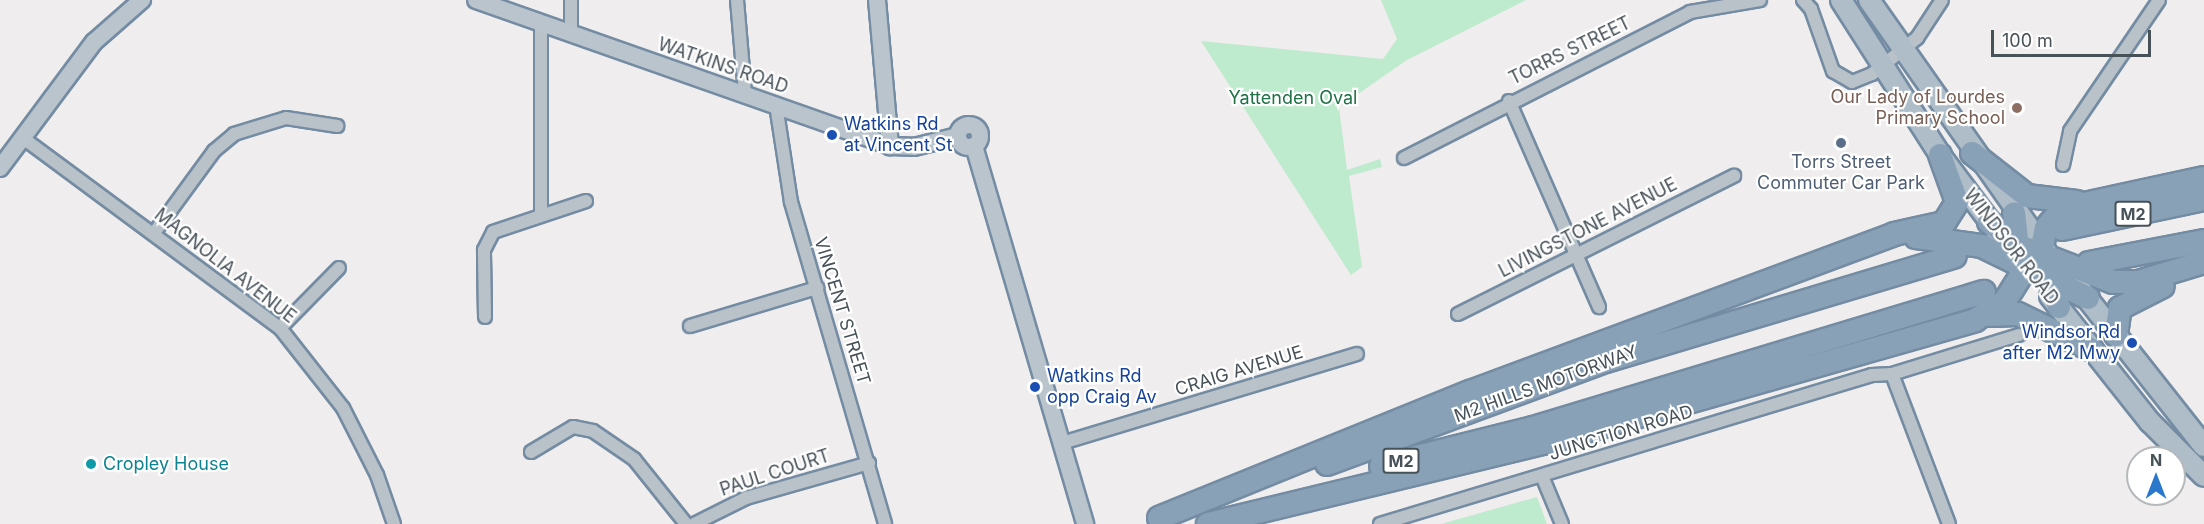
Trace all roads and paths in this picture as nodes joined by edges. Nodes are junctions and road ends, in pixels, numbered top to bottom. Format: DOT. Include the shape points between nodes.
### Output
graph roads {
  1 [pos="142,0"];
  2 [pos="476,0"];
  3 [pos="571,0"];
  4 [pos="737,0"];
  5 [pos="877,0"];
  6 [pos="1760,0"];
  7 [pos="1803,0"];
  8 [pos="1841,0"];
  9 [pos="1869,0"];
  10 [pos="1942,0"];
  11 [pos="2159,0"];
  12 [pos="541,23"];
  13 [pos="571,33"];
  14 [pos="1901,51"];
  15 [pos="1882,64"];
  16 [pos="746,94"];
  17 [pos="1509,101"];
  18 [pos="776,105"];
  19 [pos="337,126"];
  20 [pos="23,138"];
  21 [pos="890,146"];
  22 [pos="1972,153"];
  23 [pos="1940,155"];
  24 [pos="1404,158"];
  25 [pos="2063,165"];
  26 [pos="0,168"];
  27 [pos="1734,176"];
  28 [pos="2204,178"];
  29 [pos="2118,196"];
  30 [pos="2204,199"];
  31 [pos="586,201"];
  32 [pos="541,212"];
  33 [pos="2014,213"];
  34 [pos="1989,222"];
  35 [pos="2062,229"];
  36 [pos="154,233"];
  37 [pos="2204,241"];
  38 [pos="1853,251"];
  39 [pos="1576,253"];
  40 [pos="1955,256"];
  41 [pos="2037,258"];
  42 [pos="2204,262"];
  43 [pos="2089,263"];
  44 [pos="339,268"];
  45 [pos="2204,272"];
  46 [pos="817,288"];
  47 [pos="1984,292"];
  48 [pos="2088,298"];
  49 [pos="1599,307"];
  50 [pos="2059,307"];
  51 [pos="1458,314"];
  52 [pos="1989,315"];
  53 [pos="485,317"];
  54 [pos="690,326"];
  55 [pos="280,328"];
  56 [pos="2019,335"];
  57 [pos="2116,335"];
  58 [pos="2092,350"];
  59 [pos="1357,354"];
  60 [pos="1892,374"];
  61 [pos="1062,442"];
  62 [pos="2204,446"];
  63 [pos="531,452"];
  64 [pos="869,463"];
  65 [pos="1542,476"];
  66 [pos="2204,476"];
  67 [pos="1413,519"];
  68 [pos="1150,521"];
  69 [pos="1085,522"];
  70 [pos="394,524"];
  71 [pos="686,524"];
  72 [pos="694,524"];
  73 [pos="885,524"];
  74 [pos="1193,524"];
  75 [pos="1208,524"];
  76 [pos="1380,524"];
  77 [pos="1562,524"];
  78 [pos="1949,524"];
  1 -- 20 [label="street" via="94,42"];
  2 -- 12 [label="street, WATKINS ROAD"];
  3 -- 13 [label="street"];
  4 -- 16 [label="street"];
  5 -- 21 [label="street"];
  6 -- 17 [label="street, TORRS STREET" via="1690,12"];
  7 -- 15 [label="street" via="1838,77 1860,80"];
  8 -- 15 [label="main road, WINDSOR ROAD"];
  9 -- 14 [label="main road, WINDSOR ROAD"];
  10 -- 14 [label="street"];
  11 -- 25 [label="street" via="2070,131"];
  12 -- 13 [label="street, WATKINS ROAD"];
  12 -- 32 [label="street"];
  13 -- 16 [label="street, WATKINS ROAD"];
  14 -- 15 [label="street"];
  14 -- 22 [label="main road, WINDSOR ROAD"];
  15 -- 23 [label="main road, WINDSOR ROAD"];
  16 -- 18 [label="street, WATKINS ROAD"];
  17 -- 24 [label="street, TORRS STREET"];
  17 -- 39 [label="street"];
  18 -- 21 [label="street, WATKINS ROAD"];
  18 -- 46 [label="street, VINCENT STREET" via="791,202"];
  19 -- 36 [label="street" via="286,118 234,134 214,151"];
  20 -- 26 [label="street"];
  20 -- 36 [label="street, MAGNOLIA AVENUE"];
  21 -- 61 [label="street, WATKINS ROAD" via="914,147 958,136 963,127 974,126 980,134 974,146"];
  22 -- 29 [label="highway" via="2011,187 2043,202"];
  22 -- 33 [label="main road, WINDSOR ROAD"];
  23 -- 34 [label="main road, WINDSOR ROAD"];
  23 -- 38 [label="highway" via="1956,194 1950,219"];
  27 -- 39 [label="street, LIVINGSTONE AVENUE"];
  28 -- 29 [label="highway"];
  29 -- 41 [label="highway" via="2064,210 2050,222"];
  30 -- 35 [label="highway, M2"];
  31 -- 32 [label="street"];
  32 -- 53 [label="street" via="500,226 487,240"];
  33 -- 41 [label="highway"];
  34 -- 41 [label="highway"];
  36 -- 55 [label="street, MAGNOLIA AVENUE"];
  37 -- 43 [label="highway, M2"];
  38 -- 41 [label="highway" via="1938,237"];
  38 -- 68 [label="highway" via="1470,392"];
  39 -- 49 [label="street"];
  39 -- 51 [label="street, LIVINGSTONE AVENUE"];
  40 -- 68 [label="highway, M2 HILLS MOTORWAY / M2" via="1606,361 1351,456"];
  41 -- 42 [label="highway" via="2126,283"];
  41 -- 48 [label="highway"];
  41 -- 50 [label="highway"];
  41 -- 52 [label="highway"];
  44 -- 55 [label="street"];
  45 -- 57 [label="highway" via="2127,303 2116,315"];
  46 -- 54 [label="street"];
  46 -- 64 [label="street, VINCENT STREET"];
  47 -- 74 [label="highway, M2 HILLS MOTORWAY / M2"];
  48 -- 57 [label="main road, WINDSOR ROAD"];
  50 -- 58 [label="main road, WINDSOR ROAD"];
  52 -- 58 [label="highway" via="2018,314"];
  52 -- 75 [label="highway" via="1658,412"];
  55 -- 70 [label="street, MAGNOLIA AVENUE" via="343,408 377,475"];
  56 -- 60 [label="street, JUNCTION ROAD"];
  57 -- 62 [label="main road, WINDSOR ROAD"];
  58 -- 66 [label="main road, WINDSOR ROAD" via="2167,441"];
  59 -- 61 [label="street, CRAIG AVENUE"];
  60 -- 65 [label="street, JUNCTION ROAD" via="1872,375"];
  60 -- 78 [label="street"];
  61 -- 69 [label="street"];
  63 -- 71 [label="street" via="573,427 593,431 634,459"];
  64 -- 72 [label="street, PAUL COURT" via="746,498"];
  64 -- 73 [label="street, VINCENT STREET"];
  65 -- 67 [label="street, JUNCTION ROAD"];
  65 -- 77 [label="street"];
  67 -- 76 [label="street, JUNCTION ROAD"];
}
